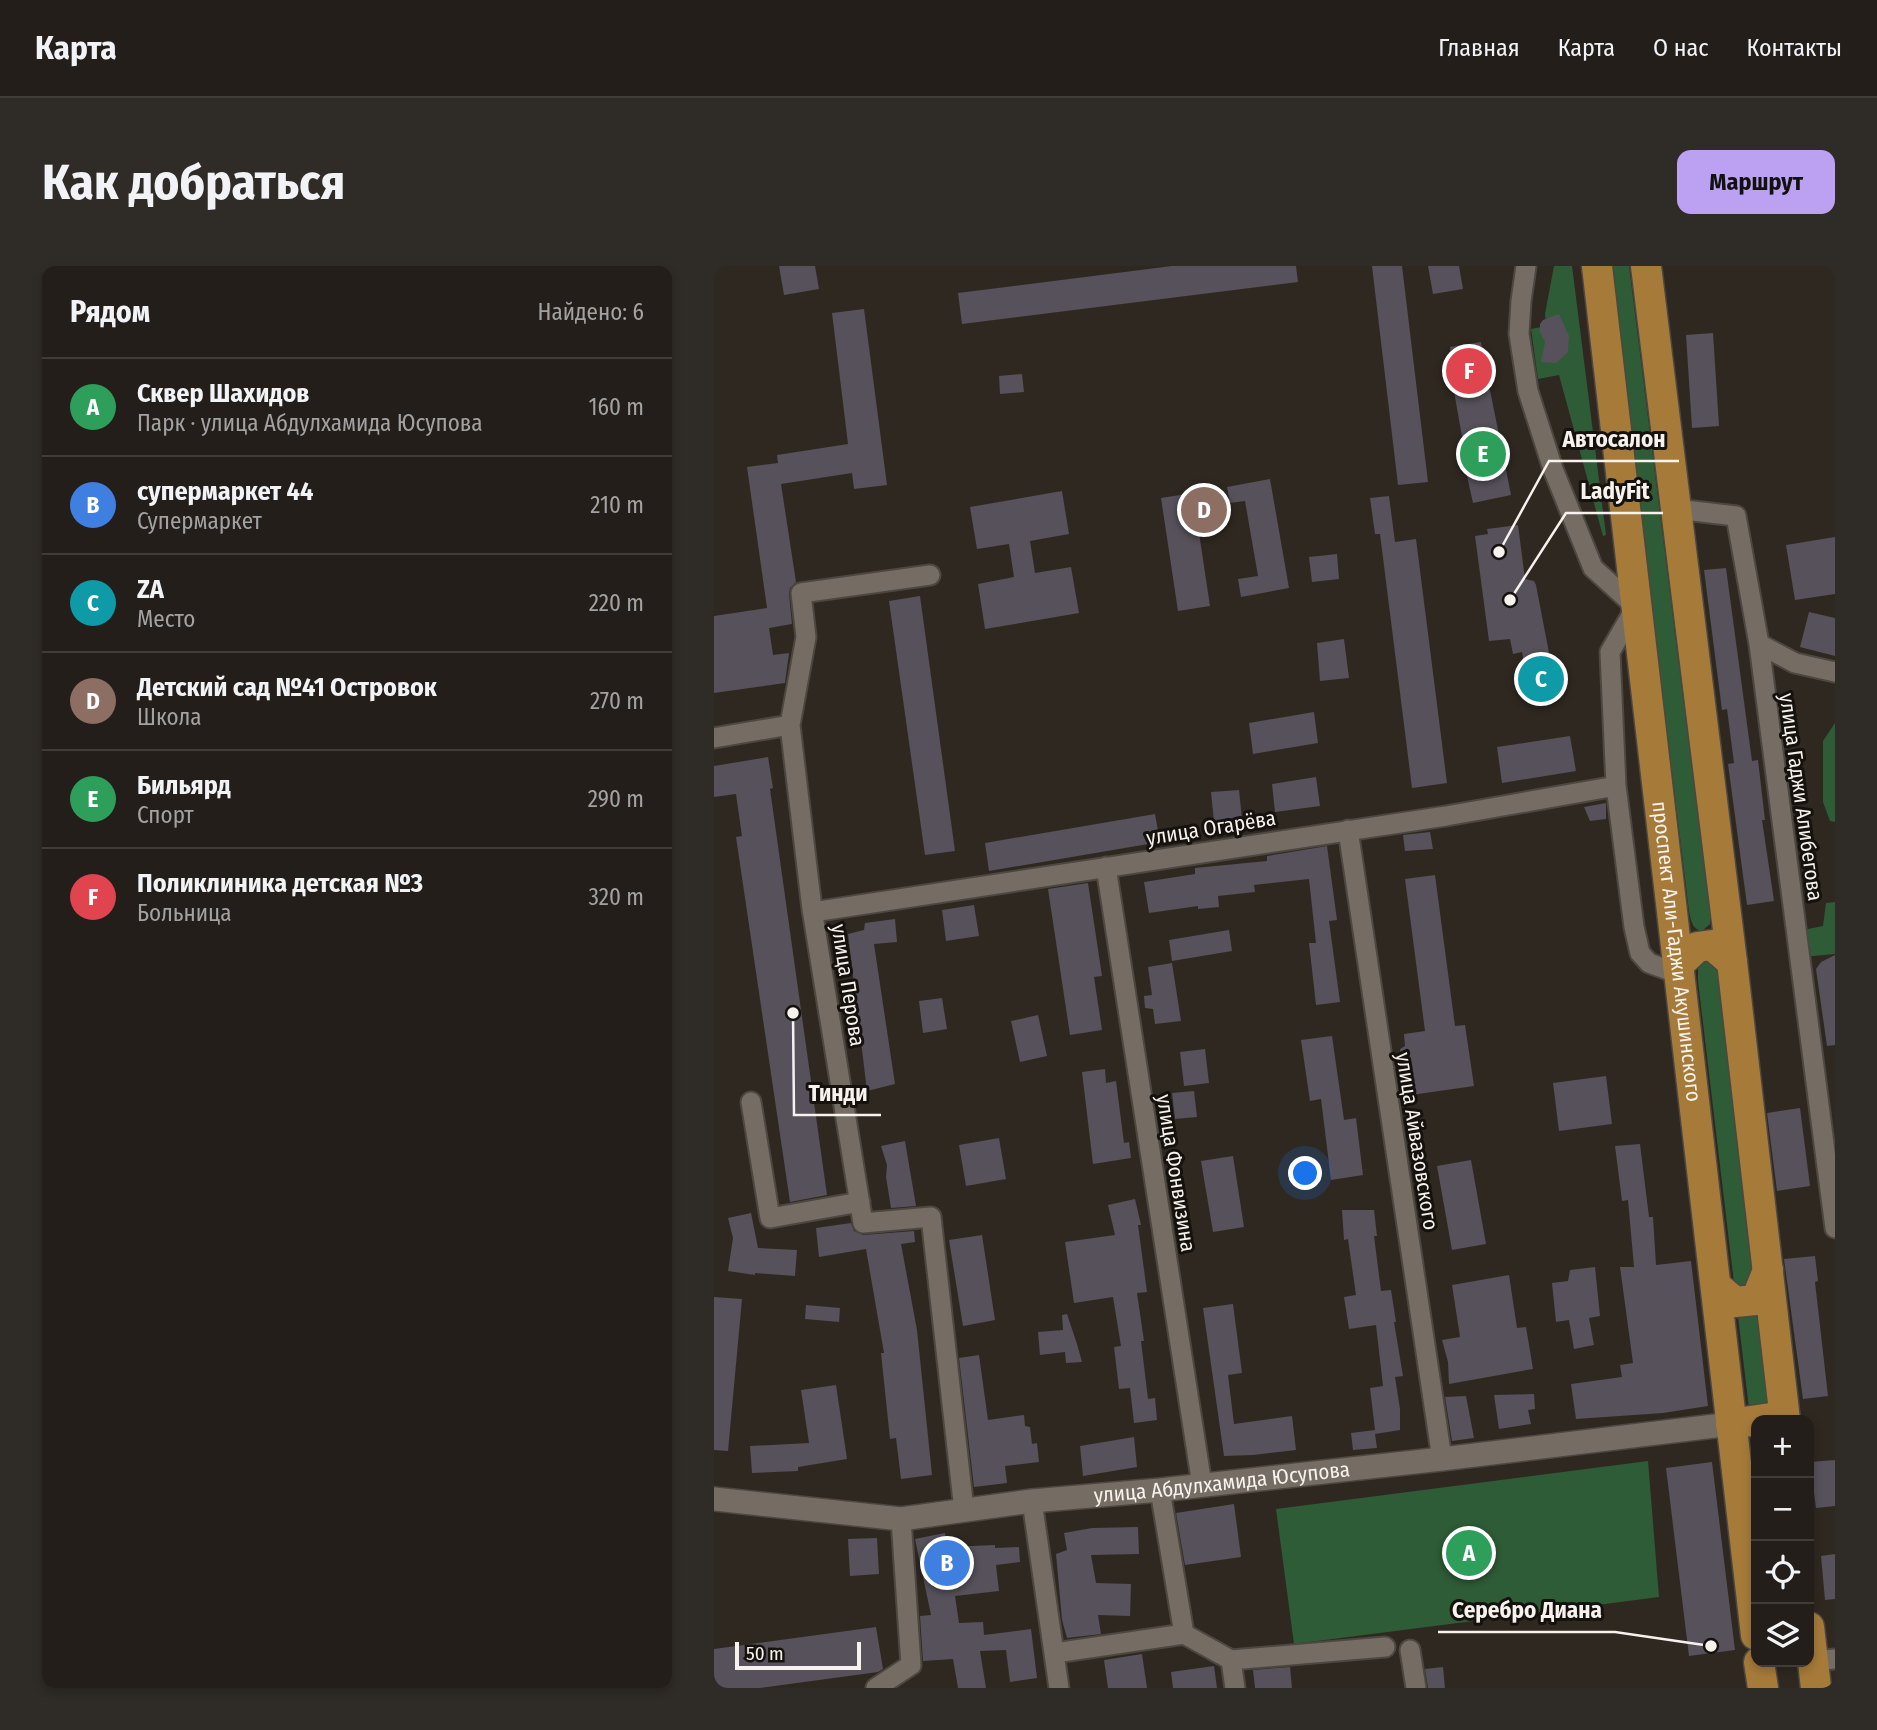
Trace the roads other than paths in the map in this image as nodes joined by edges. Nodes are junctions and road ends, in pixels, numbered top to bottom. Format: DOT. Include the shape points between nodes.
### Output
graph roads {
  1 [pos="1526,266"];
  2 [pos="1597,266"];
  3 [pos="1646,266"];
  4 [pos="1677,516"];
  5 [pos="930,575"];
  6 [pos="1636,607"];
  7 [pos="1759,644"];
  8 [pos="1835,672"];
  9 [pos="790,725"];
  10 [pos="714,738"];
  11 [pos="1616,786"];
  12 [pos="1349,830"];
  13 [pos="1106,867"];
  14 [pos="813,912"];
  15 [pos="1732,962"];
  16 [pos="1679,969"];
  17 [pos="751,1102"];
  18 [pos="860,1202"];
  19 [pos="1835,1228"];
  20 [pos="1768,1270"];
  21 [pos="1716,1286"];
  22 [pos="1785,1415"];
  23 [pos="1751,1422"];
  24 [pos="1731,1424"];
  25 [pos="1442,1460"];
  26 [pos="1202,1485"];
  27 [pos="1160,1490"];
  28 [pos="714,1499"];
  29 [pos="1032,1501"];
  30 [pos="964,1510"];
  31 [pos="901,1519"];
  32 [pos="1752,1604"];
  33 [pos="1184,1634"];
  34 [pos="1814,1644"];
  35 [pos="1385,1647"];
  36 [pos="1410,1650"];
  37 [pos="1055,1653"];
  38 [pos="1231,1660"];
  39 [pos="1760,1667"];
  40 [pos="1821,1669"];
  41 [pos="876,1688"];
  42 [pos="1059,1688"];
  43 [pos="1235,1688"];
  44 [pos="1416,1688"];
  45 [pos="1763,1688"];
  1 -- 6 [label="street" via="1519,334 1528,391 1593,568"];
  2 -- 6 [label="main road, проспект Али-Гаджи Акушинского"];
  3 -- 4 [label="main road"];
  4 -- 7 [label="street, улица Гаджи Алибегова" via="1735,516"];
  4 -- 15 [label="main road"];
  5 -- 9 [label="street, улица Перова" via="801,593 806,638"];
  6 -- 11 [label="street" via="1610,652"];
  6 -- 16 [label="main road, проспект Али-Гаджи Акушинского"];
  7 -- 8 [label="street" via="1795,663"];
  7 -- 19 [label="street, улица Гаджи Алибегова"];
  9 -- 10 [label="street"];
  9 -- 14 [label="street, улица Перова"];
  11 -- 12 [label="street, улица Огарёва"];
  11 -- 16 [label="street" via="1640,953 1649,963"];
  12 -- 13 [label="street, улица Огарёва"];
  12 -- 25 [label="street, улица Айвазовского"];
  13 -- 14 [label="street, улица Огарёва"];
  13 -- 26 [label="street, улица Фонвизина"];
  14 -- 18 [label="street, улица Перова"];
  15 -- 16 [label="main road" via="1712,945 1697,947"];
  15 -- 20 [label="main road"];
  16 -- 21 [label="main road, проспект Али-Гаджи Акушинского"];
  17 -- 18 [label="street" via="770,1218"];
  18 -- 30 [label="street" via="863,1223 932,1217"];
  20 -- 21 [label="main road" via="1756,1300 1735,1302"];
  20 -- 22 [label="main road"];
  21 -- 24 [label="main road, проспект Али-Гаджи Акушинского"];
  23 -- 24 [label="main road"];
  24 -- 25 [label="street, улица Абдулхамида Юсупова"];
  24 -- 32 [label="main road, проспект Али-Гаджи Акушинского"];
  25 -- 26 [label="street, улица Абдулхамида Юсупова"];
  26 -- 27 [label="street, улица Абдулхамида Юсупова"];
  27 -- 29 [label="street, улица Абдулхамида Юсупова"];
  27 -- 33 [label="street"];
  28 -- 31 [label="street, улица Абдулхамида Юсупова"];
  29 -- 30 [label="street, улица Абдулхамида Юсупова"];
  29 -- 37 [label="street"];
  30 -- 31 [label="street, улица Абдулхамида Юсупова"];
  31 -- 41 [label="street" via="911,1665"];
  33 -- 37 [label="street"];
  33 -- 38 [label="street"];
  34 -- 40 [label="main road"];
  35 -- 38 [label="street"];
  36 -- 44 [label="street"];
  37 -- 42 [label="street"];
  38 -- 43 [label="street"];
  39 -- 45 [label="main road"];
}
